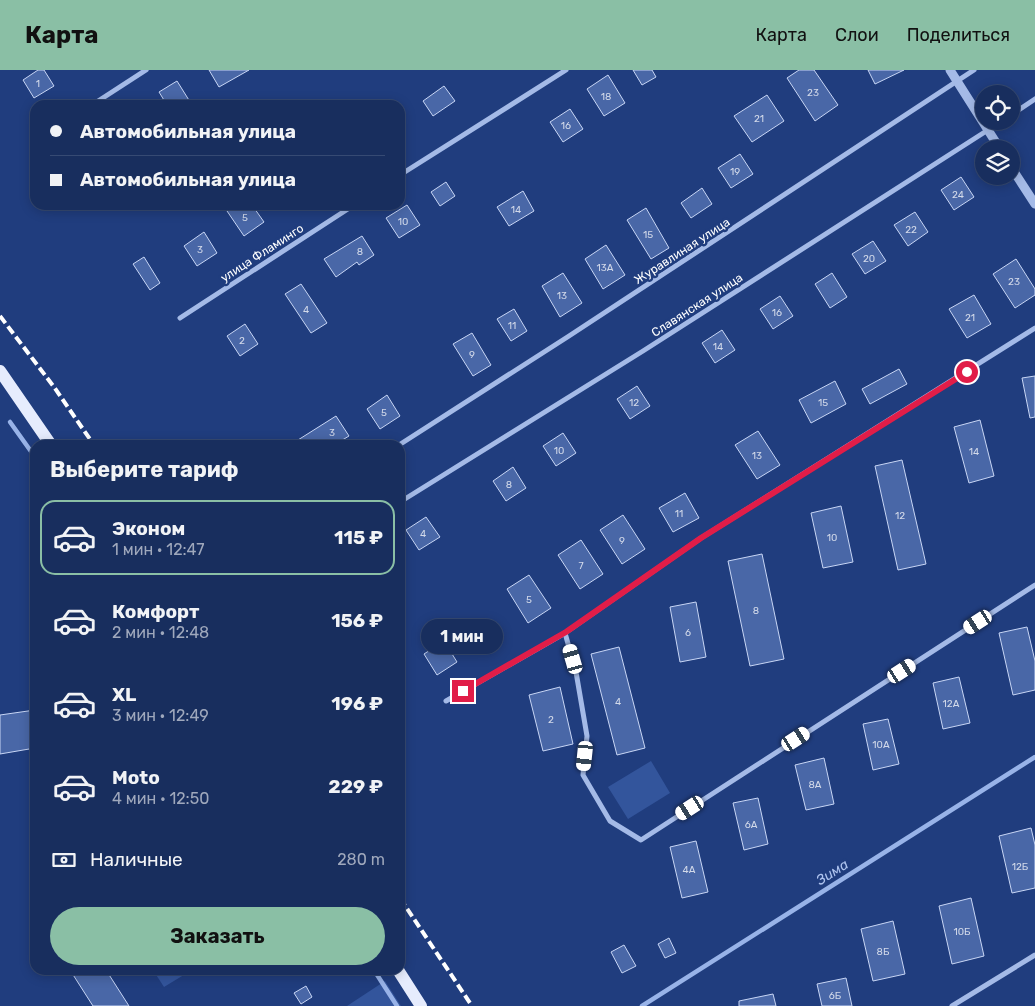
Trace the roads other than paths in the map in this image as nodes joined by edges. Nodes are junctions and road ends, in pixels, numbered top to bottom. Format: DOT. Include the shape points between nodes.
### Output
graph roads {
  1 [pos="146,70"];
  2 [pos="566,70"];
  3 [pos="950,70"];
  4 [pos="974,70"];
  5 [pos="956,81"];
  6 [pos="100,100"];
  7 [pos="1035,100"];
  8 [pos="1020,109"];
  9 [pos="975,110"];
  10 [pos="988,130"];
  11 [pos="994,140"];
  12 [pos="405,172"];
  13 [pos="1020,181"];
  14 [pos="1035,204"];
  15 [pos="346,210"];
  16 [pos="180,318"];
  17 [pos="1035,328"];
  18 [pos="0,371"];
  19 [pos="48,440"];
  20 [pos="405,441"];
  21 [pos="405,499"];
  22 [pos="1035,585"];
  23 [pos="566,632"];
  24 [pos="446,701"];
  25 [pos="1035,955"];
  26 [pos="401,975"];
  27 [pos="421,1006"];
  28 [pos="952,1006"];
  1 -- 6 [label="street"];
  2 -- 12 [label="street"];
  3 -- 5 [label="street"];
  4 -- 5 [label="street, Журавлиная улица"];
  5 -- 9 [label="street"];
  5 -- 20 [label="street, Журавлиная улица"];
  7 -- 8 [label="street"];
  10 -- 11 [label="street"];
  10 -- 21 [label="street, Славянская улица"];
  13 -- 14 [label="street"];
  15 -- 16 [label="street, улица Фламинго"];
  17 -- 23 [label="street" via="701,538"];
  18 -- 19 [label="main road"];
  22 -- 23 [label="street" via="640,840 610,821 583,775 587,736"];
  23 -- 24 [label="street"];
  25 -- 28 [label="street"];
  26 -- 27 [label="main road"];
}
